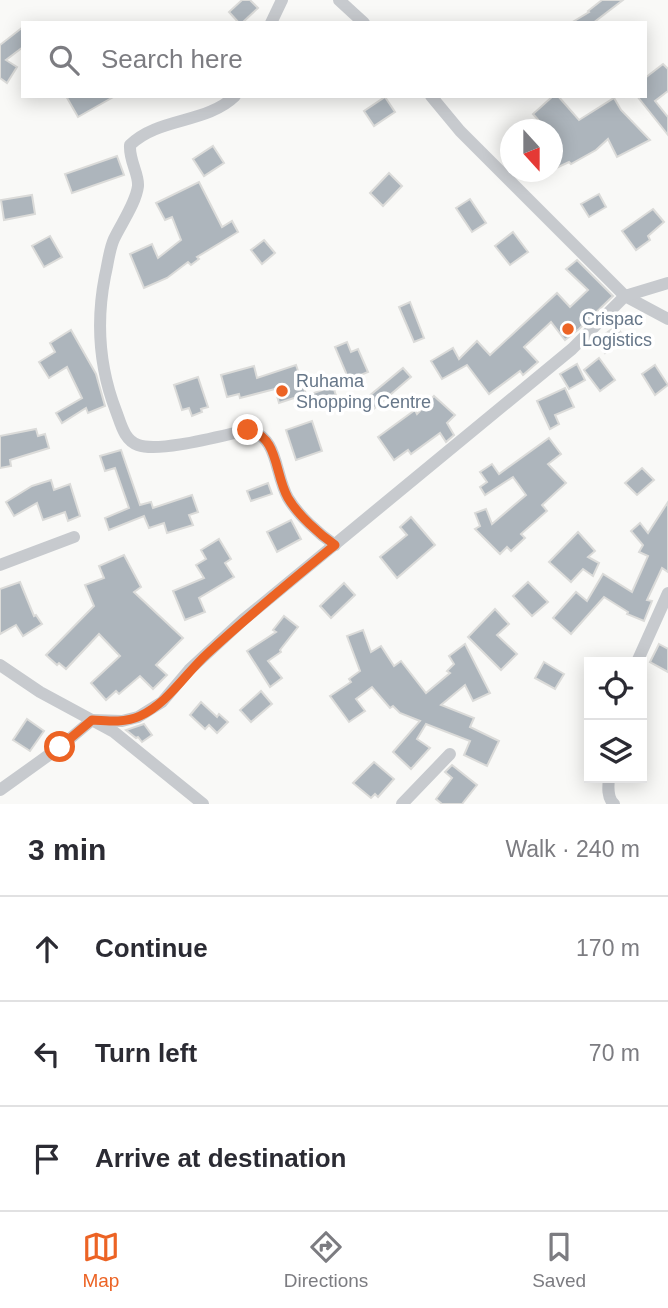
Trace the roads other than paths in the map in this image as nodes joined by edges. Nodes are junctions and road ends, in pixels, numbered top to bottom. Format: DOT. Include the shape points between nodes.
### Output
graph roads {
  1 [pos="282,0"];
  2 [pos="339,0"];
  3 [pos="272,21"];
  4 [pos="362,21"];
  5 [pos="233,98"];
  6 [pos="433,98"];
  7 [pos="668,283"];
  8 [pos="625,296"];
  9 [pos="668,319"];
  10 [pos="74,537"];
  11 [pos="335,545"];
  12 [pos="0,565"];
  13 [pos="668,593"];
  14 [pos="639,657"];
  15 [pos="0,665"];
  16 [pos="92,720"];
  17 [pos="450,754"];
  18 [pos="609,783"];
  19 [pos="0,790"];
  20 [pos="203,804"];
  21 [pos="402,804"];
  22 [pos="614,804"];
  1 -- 3 [label="street"];
  2 -- 4 [label="street"];
  5 -- 11 [label="street" via="223,107 142,134 130,145 138,185 113,241 105,277 99,322 102,362 127,438 154,447 248,430 260,433 268,440 289,499 318,533"];
  6 -- 8 [label="street"];
  7 -- 8 [label="street"];
  8 -- 9 [label="street"];
  8 -- 11 [label="street" via="572,349"];
  10 -- 12 [label="street"];
  11 -- 16 [label="street" via="243,620 162,702 138,717"];
  13 -- 14 [label="street"];
  15 -- 16 [label="street"];
  16 -- 19 [label="street"];
  16 -- 20 [label="street" via="114,732"];
  17 -- 21 [label="street"];
  18 -- 22 [label="street"];
}
